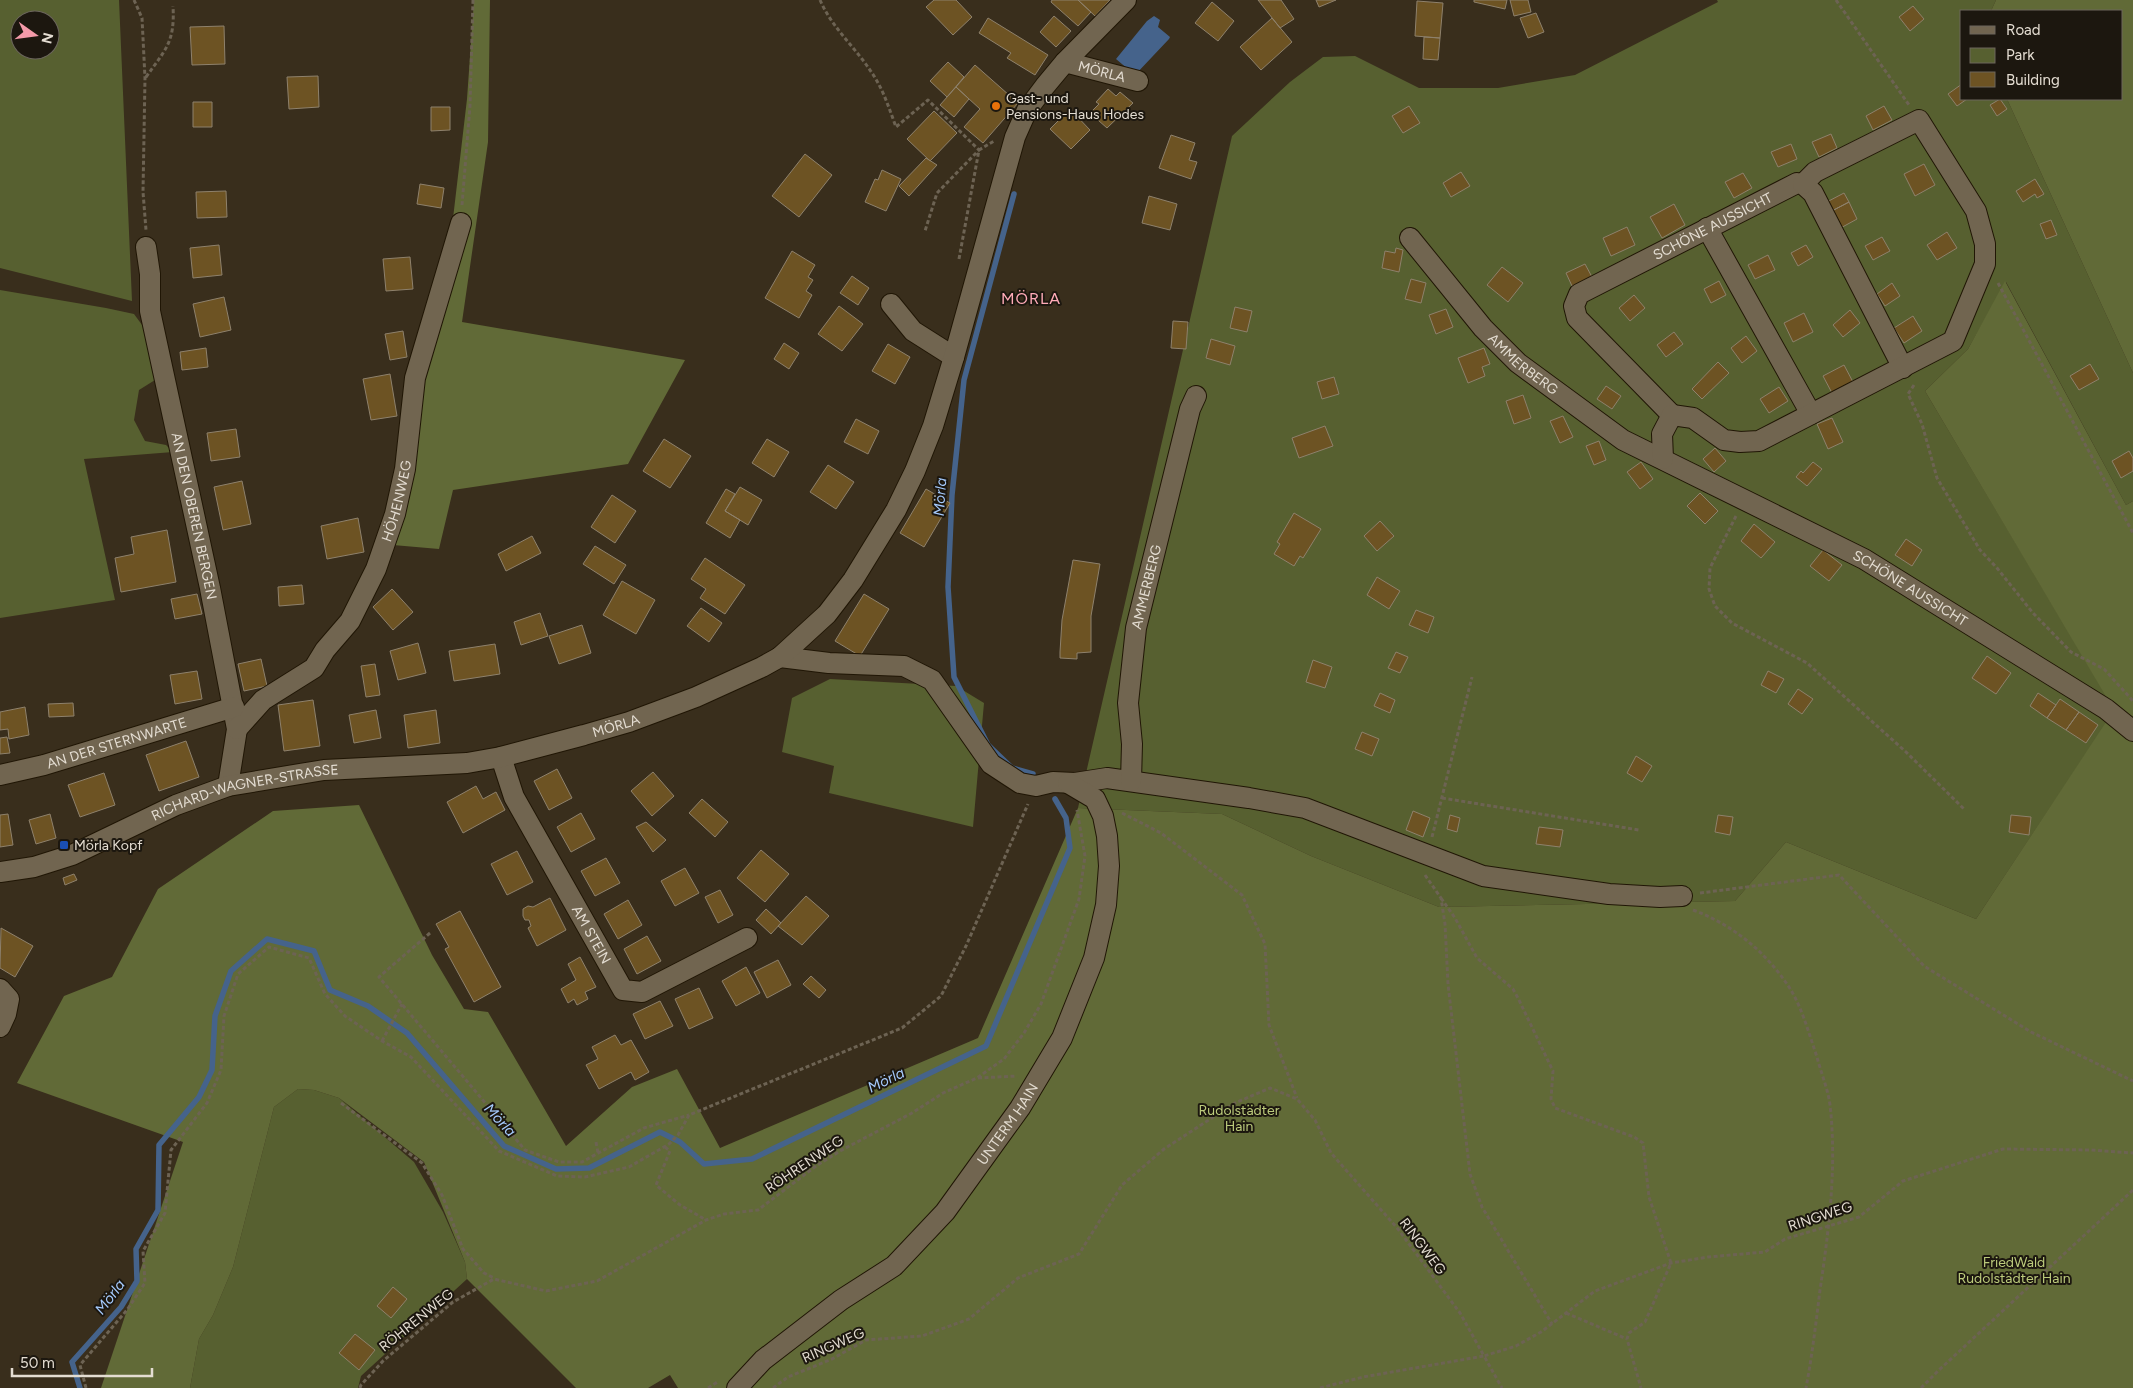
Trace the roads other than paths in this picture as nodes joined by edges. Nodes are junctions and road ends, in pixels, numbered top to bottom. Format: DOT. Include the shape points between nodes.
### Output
graph roads {
  1 [pos="1126,0"];
  2 [pos="1065,62"];
  3 [pos="1138,81"];
  4 [pos="1803,184"];
  5 [pos="461,223"];
  6 [pos="1707,228"];
  7 [pos="1410,238"];
  8 [pos="146,246"];
  9 [pos="891,304"];
  10 [pos="954,357"];
  11 [pos="1910,373"];
  12 [pos="1196,396"];
  13 [pos="1811,414"];
  14 [pos="1672,415"];
  15 [pos="1663,459"];
  16 [pos="780,657"];
  17 [pos="234,707"];
  18 [pos="237,730"];
  19 [pos="2133,731"];
  20 [pos="500,757"];
  21 [pos="0,775"];
  22 [pos="1131,781"];
  23 [pos="1068,783"];
  24 [pos="228,786"];
  25 [pos="0,872"];
  26 [pos="1685,902"];
  27 [pos="747,938"];
  28 [pos="0,989"];
  29 [pos="0,1027"];
  30 [pos="737,1388"];
  1 -- 2 [label="street, MÖRLA"];
  2 -- 3 [label="street, MÖRLA"];
  2 -- 10 [label="street, MÖRLA" via="1027,110 1015,137"];
  4 -- 6 [label="street, SCHÖNE AUSSICHT" via="1797,183"];
  4 -- 11 [label="street" via="1813,192"];
  4 -- 11 [label="street" via="1815,172 1919,120 1976,211 1985,244 1985,264 1953,341"];
  5 -- 18 [label="street, HÖHENWEG" via="418,369 409,423 406,469 376,569 350,621 314,668 263,700"];
  6 -- 13 [label="street"];
  6 -- 14 [label="street, SCHÖNE AUSSICHT" via="1579,294 1574,306 1577,318"];
  7 -- 15 [label="street, AMMERBERG" via="1483,328 1518,363 1624,440"];
  8 -- 17 [label="street, AN DEN OBEREN BERGEN" via="150,311"];
  9 -- 10 [label="street" via="913,330"];
  10 -- 16 [label="street, MÖRLA" via="915,471 896,510 837,601 808,633"];
  11 -- 13 [label="street"];
  12 -- 22 [label="street, AMMERBERG" via="1190,409 1136,628 1128,703"];
  13 -- 14 [label="street" via="1759,441 1740,442 1724,440 1693,418"];
  14 -- 15 [label="street" via="1662,434"];
  15 -- 19 [label="street, SCHÖNE AUSSICHT" via="1864,558 2106,709"];
  16 -- 20 [label="street, MÖRLA" via="657,712"];
  16 -- 23 [label="street" via="904,666 932,680 991,764 1020,783 1036,786"];
  17 -- 18 [label="street, AN DEN OBEREN BERGEN"];
  17 -- 21 [label="street, AN DER STERNWARTE" via="44,765"];
  18 -- 24 [label="street, AN DEN OBEREN BERGEN"];
  20 -- 24 [label="street, RICHARD-WAGNER-STRASSE" via="467,763 324,770"];
  20 -- 27 [label="street, AM STEIN" via="514,797 623,990 642,992"];
  22 -- 23 [label="street" via="1107,778"];
  22 -- 26 [label="street" via="1305,808 1483,876"];
  23 -- 30 [label="street, UNTERM HAIN" via="1095,799 1103,816 1109,866 1106,906 1094,958 1062,1038 1020,1108 945,1212 894,1266 841,1300 763,1360"];
  24 -- 25 [label="street, RICHARD-WAGNER-STRASSE" via="176,805 72,855"];
  28 -- 29 [label="street" via="9,999"];
}
